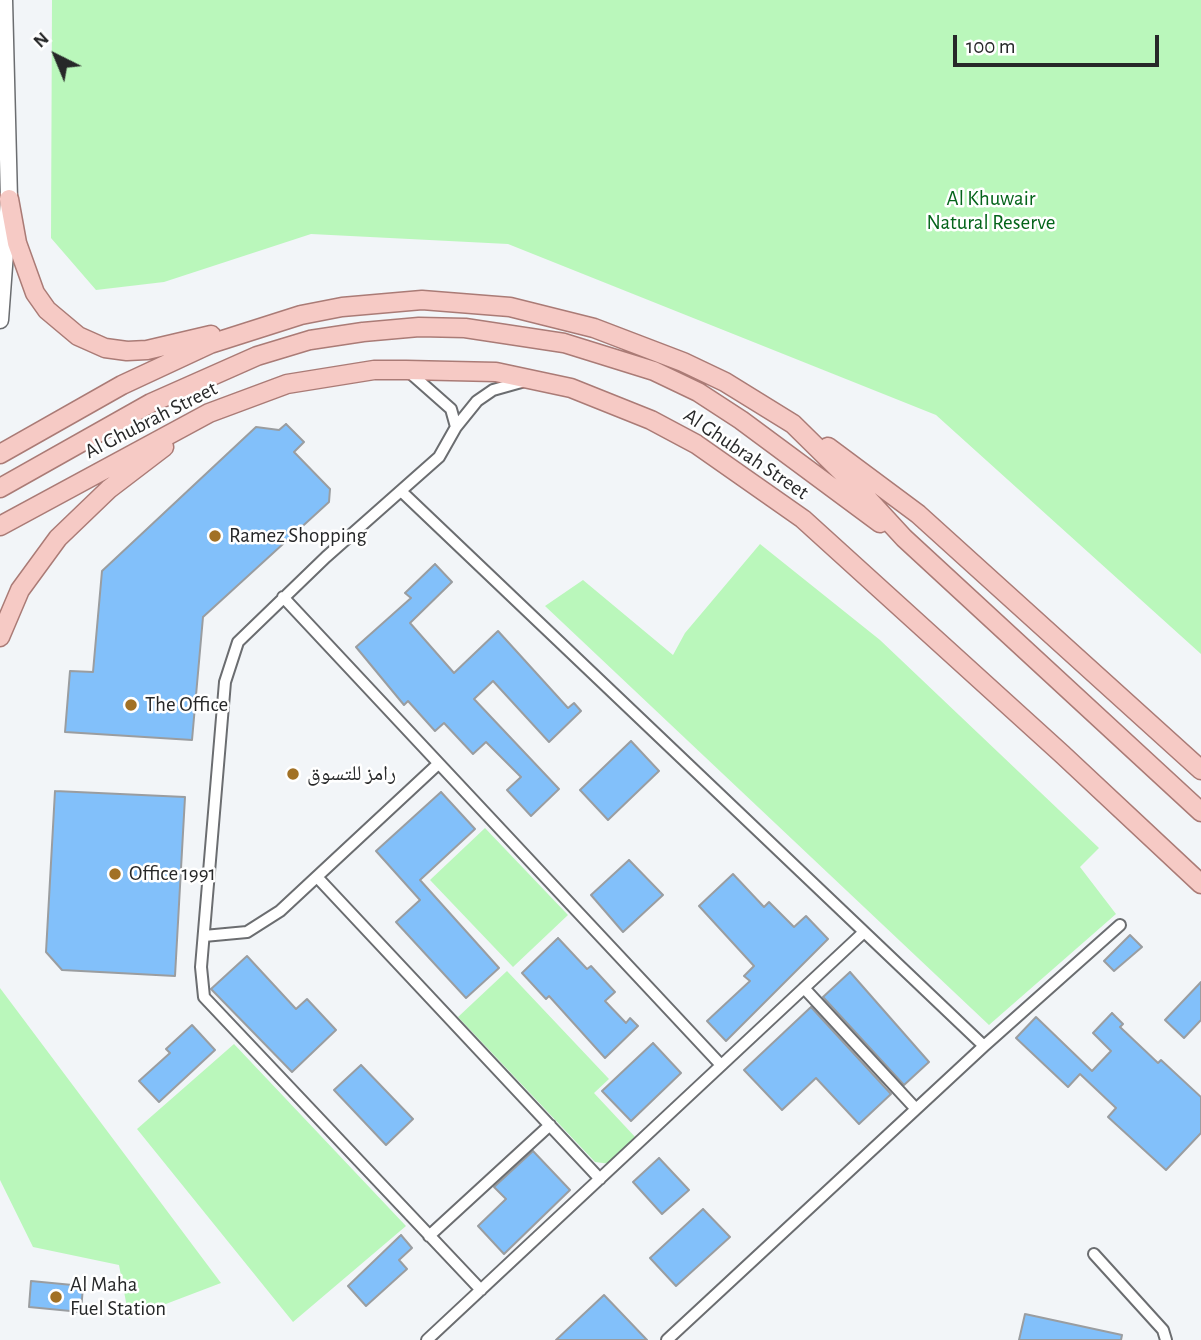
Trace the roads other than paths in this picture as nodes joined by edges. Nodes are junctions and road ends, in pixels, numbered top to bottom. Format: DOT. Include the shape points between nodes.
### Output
graph roads {
  1 [pos="4,0"];
  2 [pos="9,199"];
  3 [pos="0,320"];
  4 [pos="256,327"];
  5 [pos="406,370"];
  6 [pos="534,379"];
  7 [pos="209,414"];
  8 [pos="793,425"];
  9 [pos="456,427"];
  10 [pos="0,454"];
  11 [pos="0,488"];
  12 [pos="401,491"];
  13 [pos="0,526"];
  14 [pos="904,538"];
  15 [pos="283,597"];
  16 [pos="0,637"];
  17 [pos="437,765"];
  18 [pos="1201,770"];
  19 [pos="1201,812"];
  20 [pos="317,877"];
  21 [pos="1201,884"];
  22 [pos="1120,925"];
  23 [pos="864,932"];
  24 [pos="204,936"];
  25 [pos="804,988"];
  26 [pos="984,1046"];
  27 [pos="721,1065"];
  28 [pos="916,1110"];
  29 [pos="550,1125"];
  30 [pos="600,1179"];
  31 [pos="429,1236"];
  32 [pos="1094,1254"];
  33 [pos="481,1290"];
  34 [pos="428,1340"];
  35 [pos="667,1340"];
  36 [pos="1166,1340"];
  1 -- 2 [label="main road"];
  2 -- 3 [label="main road"];
  2 -- 4 [label="main road" via="17,243 35,293 78,337 105,348 147,350"];
  4 -- 8 [label="main road, Al Ghubrah Street" via="379,303 422,300 510,307 594,328 652,349 725,382"];
  4 -- 10 [label="main road, Al Ghubrah Street" via="122,385"];
  5 -- 6 [label="main road, Al Ghubrah Street" via="496,372"];
  5 -- 7 [label="main road, Al Ghubrah Street" via="374,370 287,384"];
  5 -- 9 [label="street" via="451,409"];
  6 -- 9 [label="street" via="484,395"];
  6 -- 21 [label="main road, Al Ghubrah Street" via="609,403 696,444 803,519"];
  7 -- 13 [label="main road, Al Ghubrah Street"];
  7 -- 16 [label="main road" via="109,489 58,538 20,590"];
  8 -- 14 [label="main road, Al Ghubrah Street"];
  8 -- 18 [label="main road" via="918,514"];
  9 -- 12 [label="street" via="439,457"];
  11 -- 14 [label="main road" via="151,403 257,356 310,340 363,332 465,328 564,342 654,371 698,392"];
  12 -- 15 [label="street"];
  12 -- 23 [label="street"];
  14 -- 19 [label="main road, Al Ghubrah Street"];
  15 -- 17 [label="street"];
  15 -- 24 [label="street" via="239,642 227,670"];
  17 -- 20 [label="street"];
  17 -- 27 [label="street"];
  20 -- 24 [label="street" via="247,932"];
  20 -- 29 [label="street"];
  22 -- 26 [label="street"];
  23 -- 25 [label="street"];
  23 -- 26 [label="street"];
  24 -- 31 [label="street" via="204,997"];
  25 -- 27 [label="street"];
  25 -- 28 [label="street"];
  26 -- 28 [label="street"];
  27 -- 30 [label="street"];
  28 -- 35 [label="street"];
  29 -- 30 [label="street"];
  29 -- 31 [label="street"];
  30 -- 33 [label="street"];
  31 -- 33 [label="street"];
  32 -- 36 [label="street" via="1163,1330"];
  33 -- 34 [label="street"];
}
